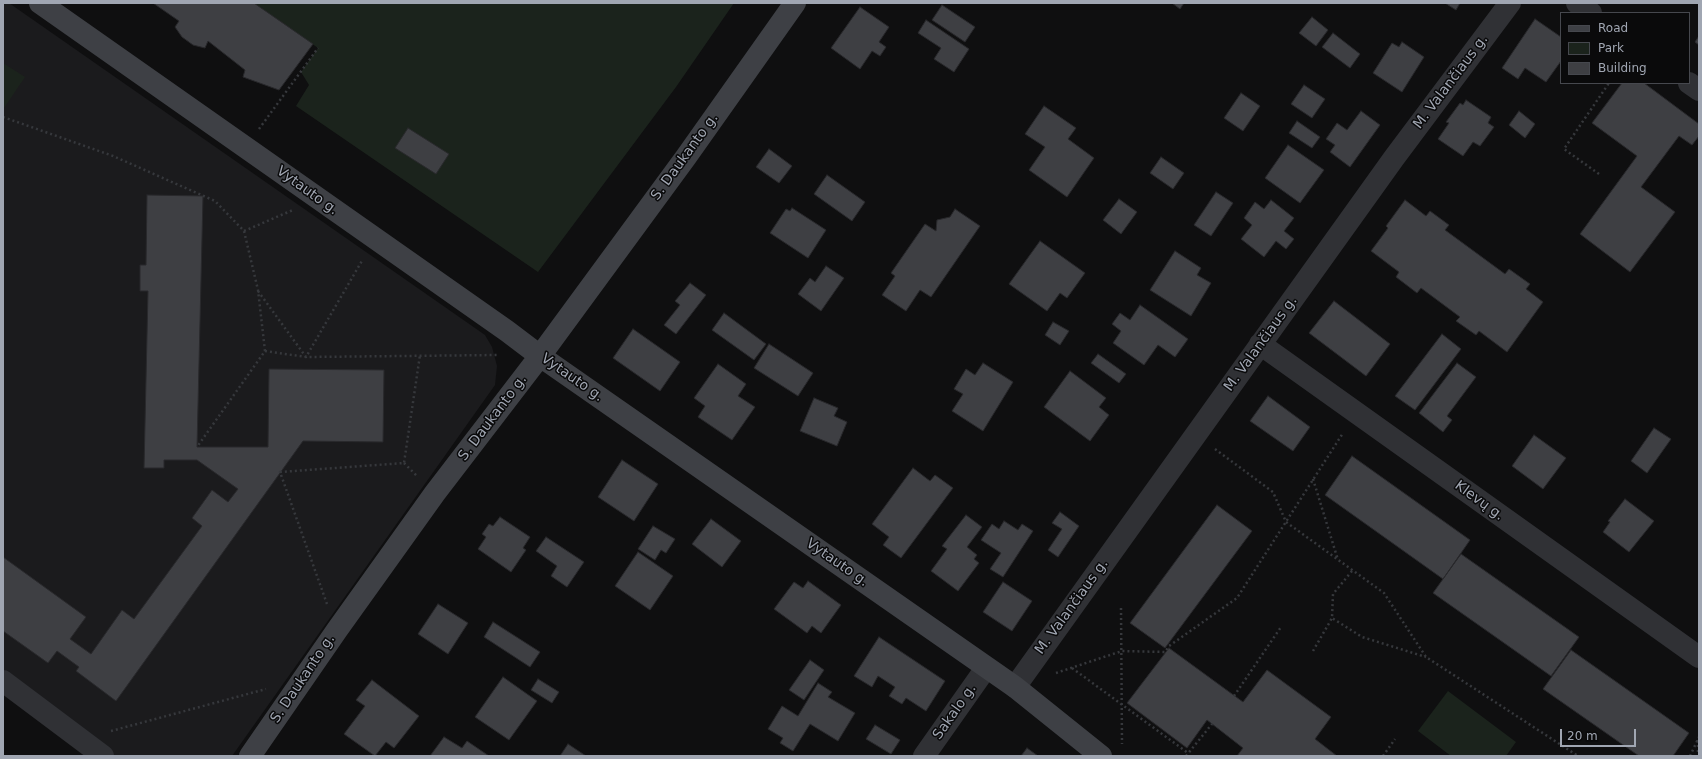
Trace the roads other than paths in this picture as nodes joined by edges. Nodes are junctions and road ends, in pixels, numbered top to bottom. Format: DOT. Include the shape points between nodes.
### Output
graph roads {
  1 [pos="40,3"];
  2 [pos="795,3"];
  3 [pos="1510,3"];
  4 [pos="1577,3"];
  5 [pos="1590,12"];
  6 [pos="1690,84"];
  7 [pos="1699,90"];
  8 [pos="1260,344"];
  9 [pos="540,356"];
  10 [pos="1699,657"];
  11 [pos="986,668"];
  12 [pos="3,680"];
  13 [pos="1015,687"];
  14 [pos="103,756"];
  15 [pos="250,756"];
  16 [pos="924,756"];
  17 [pos="1101,756"];
  1 -- 9 [label="main road, Vytauto g."];
  2 -- 9 [label="main road, S. Daukanto g."];
  3 -- 8 [label="street, M. Valančiaus g."];
  4 -- 5 [label="street"];
  6 -- 7 [label="street"];
  8 -- 10 [label="street, Klevų g."];
  8 -- 13 [label="street, M. Valančiaus g."];
  9 -- 11 [label="main road, Vytauto g."];
  9 -- 15 [label="main road, S. Daukanto g." via="435,493 336,630"];
  11 -- 13 [label="main road, Vytauto g."];
  11 -- 16 [label="street, Sakalo g."];
  12 -- 14 [label="street"];
  13 -- 17 [label="main road, Vytauto g."];
}
